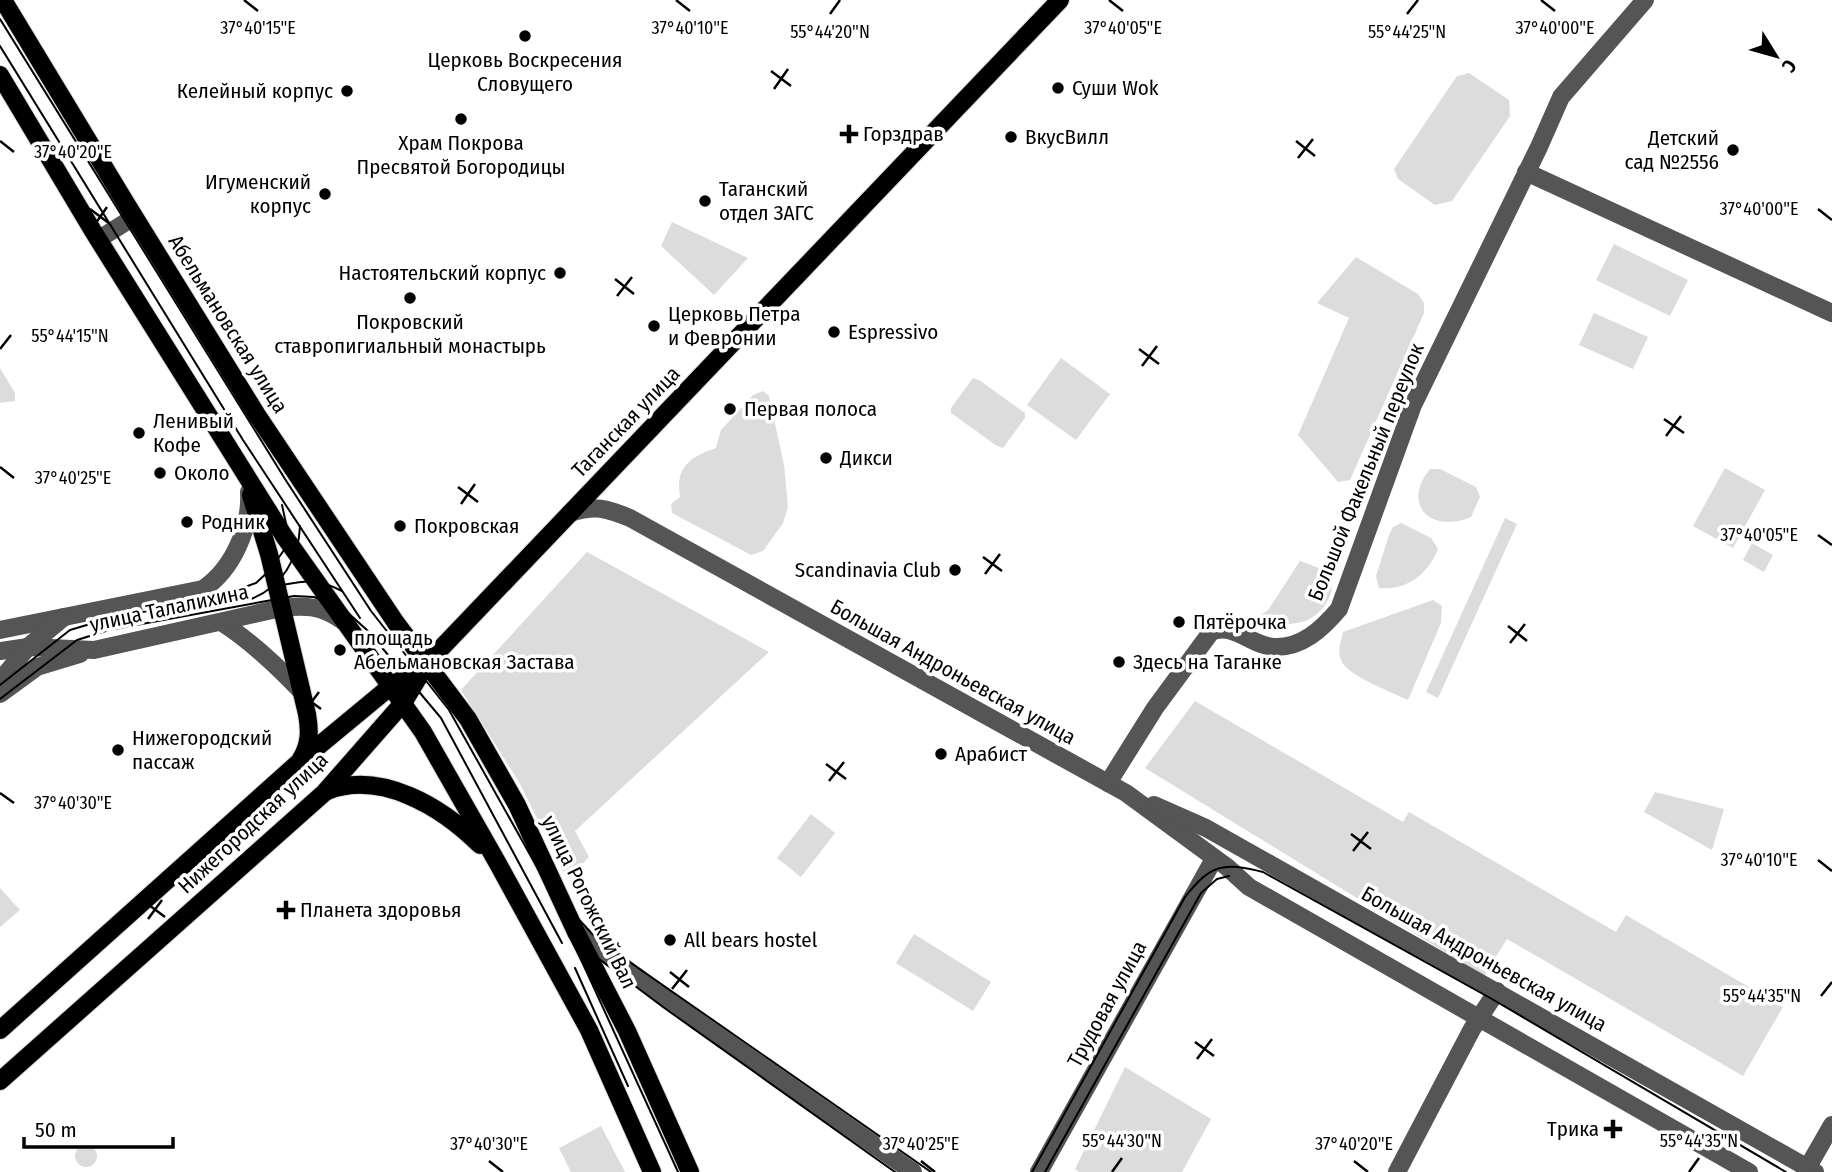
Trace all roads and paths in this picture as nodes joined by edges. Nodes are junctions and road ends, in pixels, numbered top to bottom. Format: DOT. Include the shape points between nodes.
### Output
graph roads {
  1 [pos="3,0"];
  2 [pos="1060,0"];
  3 [pos="1645,0"];
  4 [pos="0,75"];
  5 [pos="1526,172"];
  6 [pos="134,217"];
  7 [pos="99,239"];
  8 [pos="1832,313"];
  9 [pos="245,475"];
  10 [pos="570,513"];
  11 [pos="281,608"];
  12 [pos="66,616"];
  13 [pos="343,621"];
  14 [pos="221,622"];
  15 [pos="0,630"];
  16 [pos="94,650"];
  17 [pos="16,652"];
  18 [pos="427,663"];
  19 [pos="8,682"];
  20 [pos="391,686"];
  21 [pos="300,690"];
  22 [pos="0,694"];
  23 [pos="403,703"];
  24 [pos="298,762"];
  25 [pos="1108,783"];
  26 [pos="324,793"];
  27 [pos="1126,793"];
  28 [pos="1214,859"];
  29 [pos="497,862"];
  30 [pos="576,932"];
  31 [pos="1497,992"];
  32 [pos="1481,1019"];
  33 [pos="0,1030"];
  34 [pos="0,1081"];
  35 [pos="1832,1125"];
  36 [pos="1809,1171"];
  37 [pos="652,1172"];
  38 [pos="690,1172"];
  39 [pos="914,1172"];
  40 [pos="1039,1172"];
  41 [pos="1397,1172"];
  42 [pos="1749,1172"];
  1 -- 6 [label="main road, Абельмановская улица"];
  2 -- 10 [label="main road, Таганская улица"];
  3 -- 5 [label="street, Большой Факельный переулок" via="1561,97"];
  4 -- 7 [label="main road"];
  5 -- 8 [label="street"];
  5 -- 25 [label="street, Большой Факельный переулок" via="1413,405 1339,609 1322,630 1301,641 1273,647 1231,630 1211,632"];
  6 -- 7 [label="street"];
  6 -- 18 [label="main road, Абельмановская улица" via="257,415"];
  7 -- 9 [label="main road"];
  9 -- 11 [label="main road"];
  9 -- 12 [label="street, улица Талалихина" via="249,500 243,534 227,565 211,583 202,589"];
  9 -- 13 [label="main road"];
  10 -- 18 [label="main road, Таганская улица"];
  10 -- 25 [label="street, Большая Андроньевская улица" via="591,507 614,511 649,527"];
  11 -- 13 [label="street, улица Талалихина" via="305,605"];
  11 -- 14 [label="street, улица Талалихина"];
  11 -- 21 [label="main road"];
  12 -- 15 [label="street, улица Талалихина"];
  12 -- 17 [label="street"];
  13 -- 20 [label="main road"];
  14 -- 16 [label="street, улица Талалихина"];
  14 -- 21 [label="street" via="272,661"];
  15 -- 17 [label="street"];
  16 -- 17 [label="street, улица Талалихина"];
  16 -- 19 [label="street" via="37,667"];
  17 -- 19 [label="street"];
  18 -- 20 [label="main road"];
  18 -- 23 [label="main road"];
  18 -- 30 [label="main road, улица Рогожский Вал" via="468,719 517,805"];
  19 -- 22 [label="street"];
  20 -- 23 [label="main road"];
  20 -- 24 [label="main road, Нижегородская улица"];
  21 -- 24 [label="main road" via="310,732"];
  23 -- 26 [label="main road, Нижегородская улица"];
  23 -- 29 [label="main road"];
  24 -- 33 [label="main road, Нижегородская улица"];
  25 -- 27 [label="street, Большая Андроньевская улица"];
  26 -- 29 [label="main road" via="357,783 407,795 460,825"];
  26 -- 34 [label="main road, Нижегородская улица"];
  27 -- 28 [label="street, Большая Андроньевская улица"];
  27 -- 31 [label="street, Большая Андроньевская улица" via="1206,828"];
  28 -- 32 [label="street, Большая Андроньевская улица" via="1249,887"];
  28 -- 40 [label="street, Трудовая улица"];
  29 -- 37 [label="main road" via="589,1030"];
  30 -- 38 [label="main road, улица Рогожский Вал"];
  30 -- 39 [label="street"];
  31 -- 32 [label="street"];
  31 -- 36 [label="street, Большая Андроньевская улица"];
  32 -- 41 [label="street"];
  32 -- 42 [label="street, Большая Андроньевская улица"];
  35 -- 36 [label="street"];
}
